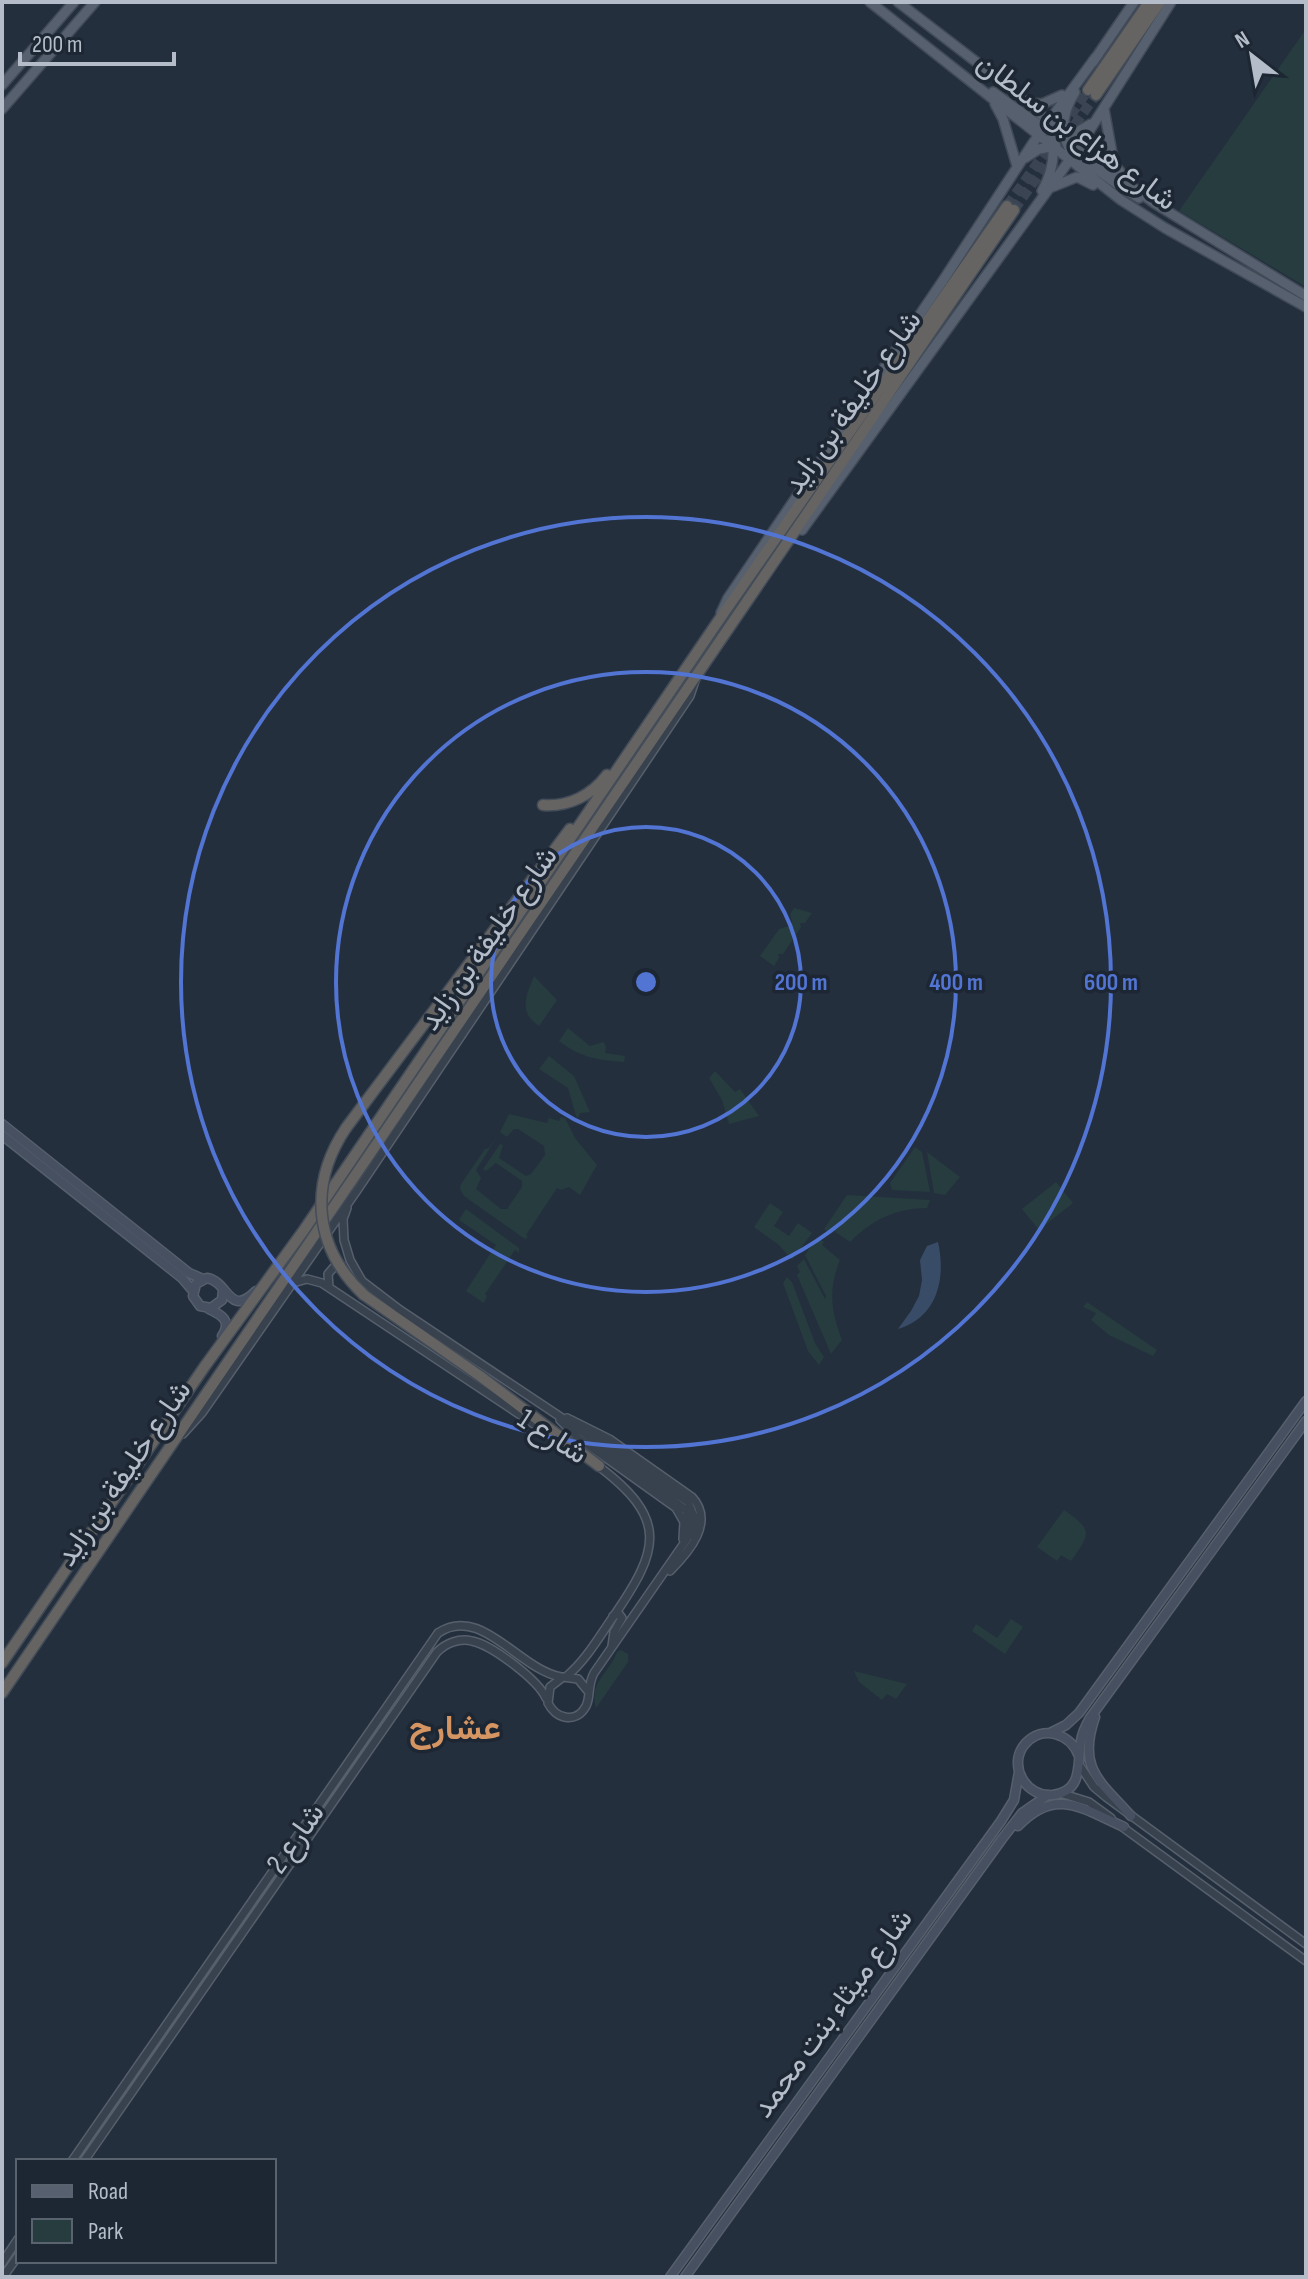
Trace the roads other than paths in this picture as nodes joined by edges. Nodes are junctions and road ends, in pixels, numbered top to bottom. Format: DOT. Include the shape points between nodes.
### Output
graph roads {
  1 [pos="74,2"];
  2 [pos="95,2"];
  3 [pos="870,2"];
  4 [pos="898,2"];
  5 [pos="1134,2"];
  6 [pos="1149,2"];
  7 [pos="1160,2"];
  8 [pos="1171,2"];
  9 [pos="1096,57"];
  10 [pos="973,84"];
  11 [pos="2,85"];
  12 [pos="992,98"];
  13 [pos="1025,102"];
  14 [pos="1104,107"];
  15 [pos="2,109"];
  16 [pos="1097,119"];
  17 [pos="1045,129"];
  18 [pos="1064,134"];
  19 [pos="1053,146"];
  20 [pos="1073,153"];
  21 [pos="1018,164"];
  22 [pos="1049,189"];
  23 [pos="1154,203"];
  24 [pos="1136,210"];
  25 [pos="996,260"];
  26 [pos="1306,296"];
  27 [pos="1306,307"];
  28 [pos="786,541"];
  29 [pos="719,620"];
  30 [pos="696,675"];
  31 [pos="635,745"];
  32 [pos="543,805"];
  33 [pos="579,825"];
  34 [pos="2,1124"];
  35 [pos="2,1135"];
  36 [pos="358,1189"];
  37 [pos="278,1265"];
  38 [pos="203,1279"];
  39 [pos="362,1281"];
  40 [pos="291,1283"];
  41 [pos="329,1287"];
  42 [pos="223,1290"];
  43 [pos="193,1291"];
  44 [pos="208,1308"];
  45 [pos="205,1366"];
  46 [pos="1306,1401"];
  47 [pos="554,1413"];
  48 [pos="1306,1421"];
  49 [pos="574,1426"];
  50 [pos="172,1443"];
  51 [pos="599,1466"];
  52 [pos="665,1576"];
  53 [pos="655,1586"];
  54 [pos="613,1616"];
  55 [pos="612,1648"];
  56 [pos="2,1663"];
  57 [pos="565,1677"];
  58 [pos="587,1690"];
  59 [pos="2,1693"];
  60 [pos="547,1700"];
  61 [pos="1098,1707"];
  62 [pos="1049,1733"];
  63 [pos="1080,1761"];
  64 [pos="1019,1772"];
  65 [pos="1060,1793"];
  66 [pos="1048,1795"];
  67 [pos="1131,1816"];
  68 [pos="1124,1827"];
  69 [pos="1002,1839"];
  70 [pos="1306,1944"];
  71 [pos="1306,1961"];
  72 [pos="73,2159"];
  73 [pos="85,2159"];
  74 [pos="16,2242"];
  75 [pos="16,2259"];
  76 [pos="2,2263"];
  77 [pos="3,2277"];
  78 [pos="670,2277"];
  79 [pos="685,2277"];
  1 -- 11 [label="main road"];
  2 -- 15 [label="main road"];
  3 -- 10 [label="main road, شارع هزاع بن سلطان"];
  4 -- 13 [label="main road, شارع هزاع بن سلطان"];
  5 -- 9 [label="main road"];
  6 -- 7 [label="highway" via="1092,92"];
  8 -- 14 [label="main road"];
  9 -- 13 [label="main road" via="1058,97 1036,105"];
  9 -- 17 [label="main road"];
  9 -- 18 [label="main road" via="1066,105"];
  10 -- 12 [label="main road, شارع هزاع بن سلطان"];
  10 -- 17 [label="main road"];
  12 -- 17 [label="main road, شارع هزاع بن سلطان"];
  12 -- 21 [label="main road"];
  13 -- 17 [label="main road, شارع هزاع بن سلطان"];
  14 -- 16 [label="main road"];
  14 -- 23 [label="main road" via="1116,169"];
  16 -- 18 [label="main road"];
  16 -- 20 [label="main road"];
  17 -- 18 [label="main road"];
  17 -- 19 [label="main road"];
  17 -- 21 [label="main road"];
  18 -- 20 [label="main road"];
  19 -- 20 [label="main road"];
  19 -- 21 [label="main road"];
  19 -- 25 [label="main road" via="1049,178"];
  20 -- 22 [label="main road"];
  20 -- 23 [label="main road" via="1130,193"];
  20 -- 24 [label="main road, شارع هزاع بن سلطان" via="1089,175"];
  21 -- 29 [label="main road" via="728,598"];
  22 -- 24 [label="main road" via="1081,178 1126,209"];
  22 -- 25 [label="main road"];
  23 -- 26 [label="main road, شارع هزاع بن سلطان"];
  24 -- 27 [label="main road, شارع هزاع بن سلطان"];
  25 -- 28 [label="main road" via="802,529"];
  28 -- 29 [label="highway, شارع خليفة بن زايد" via="1010,208"];
  28 -- 30 [label="highway, شارع خليفة بن زايد"];
  29 -- 31 [label="highway, شارع خليفة بن زايد"];
  30 -- 36 [label="street" via="682,709"];
  30 -- 50 [label="highway, شارع خليفة بن زايد"];
  31 -- 32 [label="highway" via="626,748 593,790 569,802"];
  31 -- 33 [label="highway, شارع خليفة بن زايد"];
  33 -- 37 [label="highway, شارع خليفة بن زايد"];
  33 -- 51 [label="highway, bridge" via="561,840 346,1128 328,1161 322,1219 337,1262 364,1295"];
  34 -- 38 [label="main road"];
  35 -- 43 [label="main road"];
  36 -- 39 [label="street, شارع 1" via="344,1215 343,1232"];
  36 -- 40 [label="street"];
  37 -- 42 [label="main road" via="243,1301"];
  37 -- 45 [label="highway, شارع خليفة بن زايد"];
  38 -- 42 [label="main road" via="215,1280"];
  38 -- 43 [label="main road"];
  39 -- 41 [label="street" via="349,1268 336,1266 328,1274"];
  39 -- 47 [label="street, شارع 1"];
  40 -- 41 [label="street, شارع 1" via="312,1279"];
  40 -- 50 [label="street" via="202,1413"];
  41 -- 51 [label="street, شارع 1"];
  42 -- 44 [label="main road" via="220,1303"];
  43 -- 44 [label="main road" via="197,1304"];
  44 -- 45 [label="main road" via="222,1315 227,1326"];
  45 -- 56 [label="highway, شارع خليفة بن زايد"];
  46 -- 62 [label="main road" via="1079,1713"];
  47 -- 49 [label="street, شارع 1"];
  47 -- 52 [label="street" via="602,1435 696,1500 702,1514 700,1529"];
  47 -- 53 [label="street" via="578,1438 679,1512 683,1540"];
  48 -- 61 [label="main road"];
  49 -- 52 [label="street, شارع 1" via="692,1506 694,1533"];
  49 -- 53 [label="street, شارع 1" via="686,1510 687,1539"];
  50 -- 59 [label="highway, شارع خليفة بن زايد"];
  51 -- 54 [label="street, شارع 1" via="634,1496 649,1531 645,1565"];
  52 -- 53 [label="street, شارع 1"];
  53 -- 55 [label="street, شارع 1"];
  54 -- 55 [label="street" via="622,1618"];
  54 -- 57 [label="street, شارع 1"];
  55 -- 58 [label="street, شارع 1"];
  57 -- 58 [label="street" via="581,1681"];
  57 -- 60 [label="street" via="552,1684"];
  57 -- 72 [label="street, شارع 2" via="538,1670 476,1627 460,1624 438,1633"];
  58 -- 60 [label="street" via="586,1706 572,1717 555,1713"];
  60 -- 73 [label="street, شارع 2" via="535,1680 481,1644 460,1640 437,1652"];
  61 -- 63 [label="main road" via="1083,1732"];
  61 -- 67 [label="main road" via="1088,1739 1091,1769"];
  62 -- 63 [label="main road" via="1065,1737"];
  62 -- 64 [label="main road" via="1033,1737 1022,1748"];
  63 -- 65 [label="main road" via="1076,1780"];
  63 -- 67 [label="street" via="1094,1787"];
  64 -- 66 [label="main road" via="1029,1788"];
  64 -- 78 [label="main road, شارع ميثاء بنت محمد" via="1016,1794 1001,1821"];
  65 -- 66 [label="main road"];
  65 -- 68 [label="street" via="1089,1802"];
  66 -- 69 [label="main road, شارع ميثاء بنت محمد" via="1022,1813"];
  67 -- 70 [label="street"];
  68 -- 69 [label="main road" via="1086,1808 1057,1804 1035,1811"];
  68 -- 71 [label="street"];
  69 -- 79 [label="main road, شارع ميثاء بنت محمد"];
  74 -- 76 [label="street"];
  75 -- 77 [label="street"];
}
